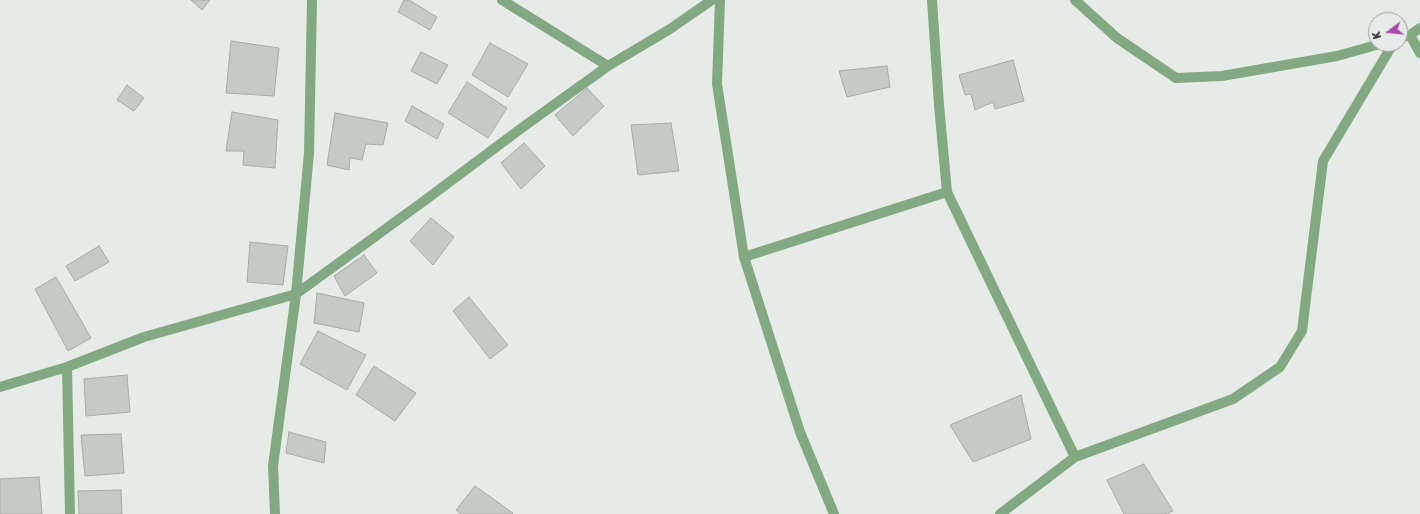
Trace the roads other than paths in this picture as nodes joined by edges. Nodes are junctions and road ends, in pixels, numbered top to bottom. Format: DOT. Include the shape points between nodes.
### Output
graph roads {
  1 [pos="312,0"];
  2 [pos="502,0"];
  3 [pos="712,0"];
  4 [pos="720,0"];
  5 [pos="932,0"];
  6 [pos="1075,0"];
  7 [pos="1420,28"];
  8 [pos="1408,34"];
  9 [pos="1408,39"];
  10 [pos="1368,47"];
  11 [pos="1388,52"];
  12 [pos="1420,53"];
  13 [pos="608,66"];
  14 [pos="947,192"];
  15 [pos="744,257"];
  16 [pos="296,294"];
  17 [pos="67,367"];
  18 [pos="0,386"];
  19 [pos="1075,457"];
  20 [pos="70,514"];
  21 [pos="275,514"];
  22 [pos="834,514"];
  23 [pos="1000,514"];
  1 -- 16 [label="street" via="309,153"];
  2 -- 13 [label="street"];
  3 -- 13 [label="street"];
  4 -- 15 [label="street" via="717,84"];
  5 -- 14 [label="street"];
  6 -- 10 [label="street" via="1117,38 1176,78 1222,76 1337,56"];
  7 -- 8 [label="street"];
  9 -- 12 [label="street"];
  11 -- 19 [label="street" via="1323,161 1302,331 1280,367 1233,399"];
  13 -- 16 [label="street"];
  14 -- 15 [label="street"];
  14 -- 19 [label="street"];
  15 -- 22 [label="street" via="800,432"];
  16 -- 17 [label="street" via="144,337"];
  16 -- 21 [label="street" via="273,466"];
  17 -- 18 [label="street"];
  17 -- 20 [label="street"];
  19 -- 23 [label="street"];
}
